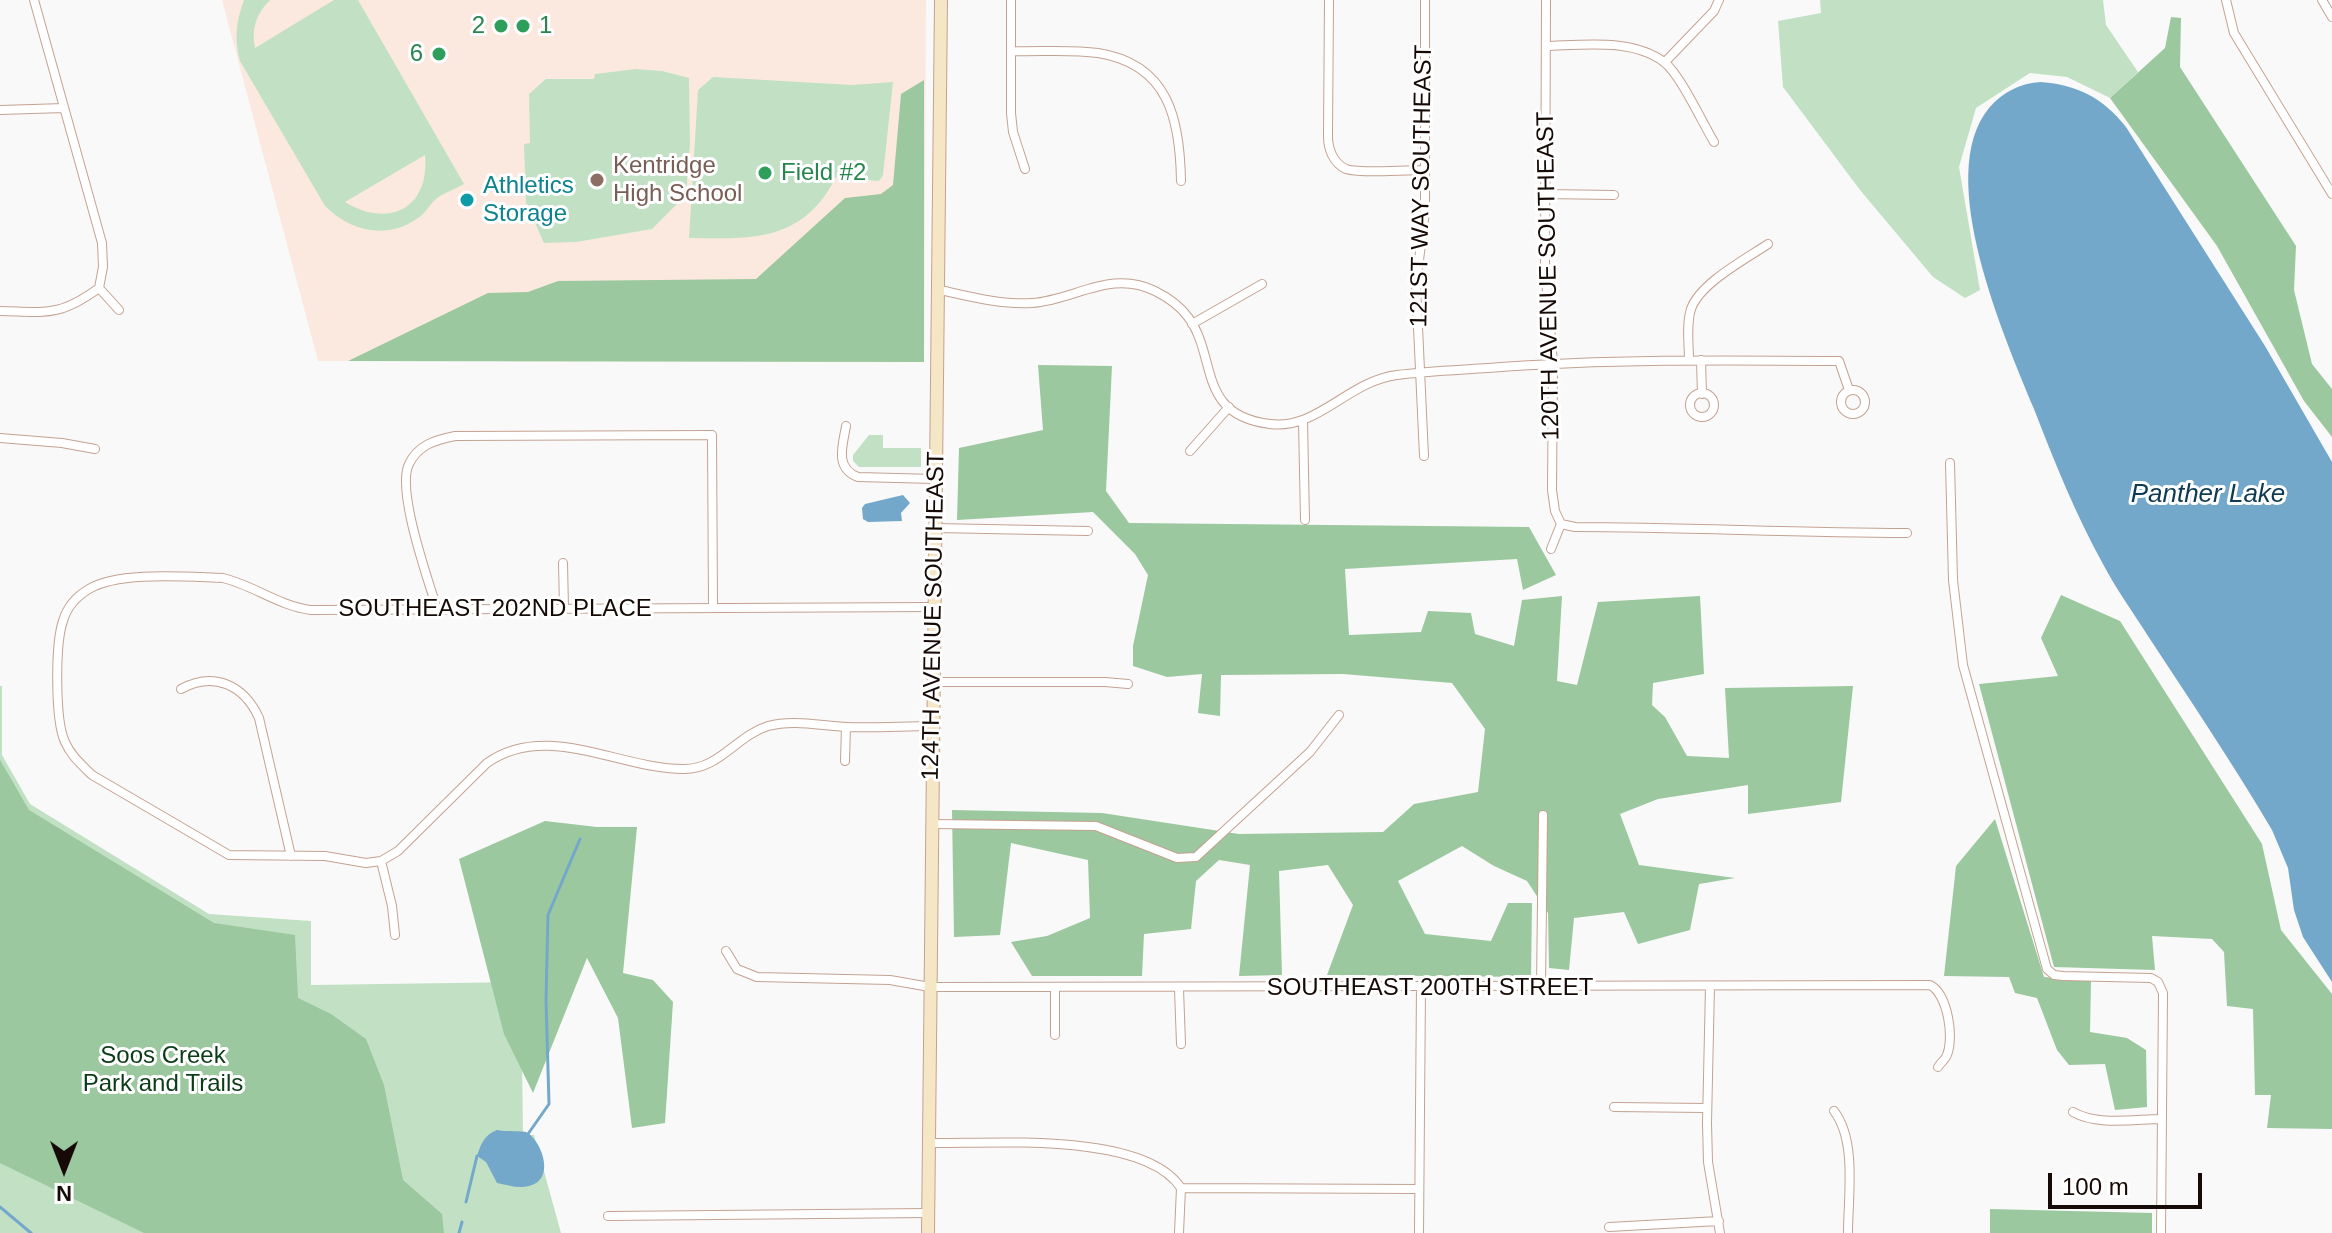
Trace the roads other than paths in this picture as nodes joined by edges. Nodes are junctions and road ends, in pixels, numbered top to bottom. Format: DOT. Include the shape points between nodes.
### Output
graph roads {
  1 [pos="34,0"];
  2 [pos="941,0"];
  3 [pos="1011,0"];
  4 [pos="1329,0"];
  5 [pos="1425,0"];
  6 [pos="1546,0"];
  7 [pos="1719,0"];
  8 [pos="2226,0"];
  9 [pos="2322,0"];
  10 [pos="2332,17"];
  11 [pos="1546,46"];
  12 [pos="1011,51"];
  13 [pos="1665,62"];
  14 [pos="64,108"];
  15 [pos="0,110"];
  16 [pos="1714,142"];
  17 [pos="1025,169"];
  18 [pos="1426,170"];
  19 [pos="1181,181"];
  20 [pos="1545,194"];
  21 [pos="2332,194"];
  22 [pos="1614,195"];
  23 [pos="1768,244"];
  24 [pos="1262,284"];
  25 [pos="99,288"];
  26 [pos="936,289"];
  27 [pos="119,310"];
  28 [pos="0,311"];
  29 [pos="1192,324"];
  30 [pos="1689,360"];
  31 [pos="1701,360"];
  32 [pos="1553,363"];
  33 [pos="1419,372"];
  34 [pos="1849,390"];
  35 [pos="1702,394"];
  36 [pos="1229,407"];
  37 [pos="1303,421"];
  38 [pos="846,426"];
  39 [pos="0,438"];
  40 [pos="95,449"];
  41 [pos="1190,451"];
  42 [pos="1424,456"];
  43 [pos="1950,463"];
  44 [pos="935,479"];
  45 [pos="1305,520"];
  46 [pos="1561,524"];
  47 [pos="935,528"];
  48 [pos="1088,531"];
  49 [pos="1907,533"];
  50 [pos="1551,549"];
  51 [pos="563,563"];
  52 [pos="713,607"];
  53 [pos="933,607"];
  54 [pos="564,608"];
  55 [pos="437,609"];
  56 [pos="933,682"];
  57 [pos="1128,684"];
  58 [pos="181,689"];
  59 [pos="1339,715"];
  60 [pos="933,726"];
  61 [pos="846,727"];
  62 [pos="845,761"];
  63 [pos="1543,815"];
  64 [pos="932,824"];
  65 [pos="291,856"];
  66 [pos="381,861"];
  67 [pos="395,935"];
  68 [pos="726,951"];
  69 [pos="1710,986"];
  70 [pos="930,987"];
  71 [pos="1421,987"];
  72 [pos="1055,988"];
  73 [pos="1541,988"];
  74 [pos="1179,989"];
  75 [pos="1055,1035"];
  76 [pos="1181,1044"];
  77 [pos="1938,1067"];
  78 [pos="1614,1107"];
  79 [pos="1706,1108"];
  80 [pos="1834,1111"];
  81 [pos="2073,1112"];
  82 [pos="2162,1119"];
  83 [pos="928,1143"];
  84 [pos="1181,1188"];
  85 [pos="1419,1189"];
  86 [pos="928,1213"];
  87 [pos="608,1216"];
  88 [pos="1719,1221"];
  89 [pos="1609,1227"];
  90 [pos="928,1233"];
  91 [pos="1179,1233"];
  92 [pos="1419,1233"];
  93 [pos="1720,1233"];
  94 [pos="1848,1233"];
  95 [pos="2161,1233"];
  1 -- 14 [label="street"];
  2 -- 26 [label="street, 124TH AVENUE SOUTHEAST"];
  3 -- 12 [label="street"];
  4 -- 18 [label="street" via="1332,156 1346,168"];
  5 -- 18 [label="street, 121ST WAY SOUTHEAST"];
  6 -- 11 [label="street, 120TH AVENUE SOUTHEAST"];
  7 -- 13 [label="street"];
  8 -- 21 [label="street" via="2234,33"];
  9 -- 10 [label="street"];
  11 -- 13 [label="street" via="1623,46"];
  11 -- 20 [label="street, 120TH AVENUE SOUTHEAST"];
  12 -- 17 [label="street" via="1011,123"];
  12 -- 19 [label="street" via="1098,53 1148,76 1176,119"];
  13 -- 16 [label="street"];
  14 -- 15 [label="street"];
  14 -- 25 [label="street" via="102,243"];
  18 -- 33 [label="street, 121ST WAY SOUTHEAST" via="1416,284"];
  20 -- 22 [label="street"];
  20 -- 32 [label="street, 120TH AVENUE SOUTHEAST"];
  23 -- 30 [label="street" via="1694,302"];
  24 -- 29 [label="street"];
  25 -- 27 [label="street"];
  25 -- 28 [label="street" via="68,309"];
  26 -- 29 [label="street" via="1034,303 1129,282 1167,298"];
  26 -- 44 [label="street, 124TH AVENUE SOUTHEAST"];
  29 -- 36 [label="street" via="1209,378"];
  30 -- 31 [label="street"];
  30 -- 32 [label="street"];
  31 -- 34 [label="street" via="1839,361"];
  31 -- 35 [label="street"];
  32 -- 33 [label="street"];
  32 -- 46 [label="street, 120TH AVENUE SOUTHEAST" via="1552,490"];
  33 -- 37 [label="street" via="1362,385"];
  33 -- 42 [label="street, 121ST WAY SOUTHEAST"];
  36 -- 37 [label="street" via="1258,422"];
  36 -- 41 [label="street"];
  37 -- 45 [label="street"];
  38 -- 44 [label="street" via="841,452 849,474"];
  39 -- 40 [label="street"];
  43 -- 82 [label="street" via="1953,580 1963,665 2047,969 2054,975 2158,982 2163,993"];
  44 -- 47 [label="street, 124TH AVENUE SOUTHEAST"];
  46 -- 49 [label="street"];
  46 -- 50 [label="street"];
  47 -- 48 [label="street"];
  47 -- 53 [label="street, 124TH AVENUE SOUTHEAST"];
  51 -- 54 [label="street"];
  52 -- 53 [label="street, SOUTHEAST 202ND PLACE"];
  52 -- 54 [label="street, SOUTHEAST 202ND PLACE"];
  52 -- 55 [label="street" via="712,435 455,436 422,446 408,465 405,486"];
  53 -- 56 [label="street, 124TH AVENUE SOUTHEAST"];
  54 -- 55 [label="street, SOUTHEAST 202ND PLACE"];
  55 -- 65 [label="street, SOUTHEAST 202ND PLACE" via="297,608 235,581 210,578 117,579 89,589 71,604 58,647 60,724 76,760 92,775 217,850 229,855"];
  56 -- 57 [label="street"];
  56 -- 60 [label="street, 124TH AVENUE SOUTHEAST"];
  58 -- 65 [label="street" via="200,681 225,684 253,705"];
  59 -- 64 [label="street" via="1310,752 1196,857 1177,858 1096,826"];
  60 -- 61 [label="street"];
  60 -- 64 [label="street, 124TH AVENUE SOUTHEAST"];
  61 -- 62 [label="street"];
  61 -- 66 [label="street" via="771,725 746,736 709,764 686,770 566,748 520,748 487,763 398,851"];
  63 -- 73 [label="street"];
  64 -- 70 [label="street, 124TH AVENUE SOUTHEAST"];
  65 -- 66 [label="street"];
  66 -- 67 [label="street"];
  68 -- 70 [label="street, SOUTHEAST 200TH STREET" via="737,969 757,977 890,980"];
  69 -- 73 [label="street, SOUTHEAST 200TH STREET"];
  69 -- 77 [label="street, SOUTHEAST 200TH STREET" via="1930,985 1943,996 1947,1012 1949,1048"];
  69 -- 79 [label="street"];
  70 -- 72 [label="street, SOUTHEAST 200TH STREET"];
  70 -- 83 [label="street, 124TH AVENUE SOUTHEAST"];
  71 -- 73 [label="street, SOUTHEAST 200TH STREET"];
  71 -- 74 [label="street, SOUTHEAST 200TH STREET"];
  71 -- 85 [label="street"];
  72 -- 74 [label="street, SOUTHEAST 200TH STREET"];
  72 -- 75 [label="street"];
  74 -- 76 [label="street"];
  78 -- 79 [label="street"];
  79 -- 88 [label="street" via="1708,1162"];
  80 -- 94 [label="street" via="1848,1142"];
  81 -- 82 [label="street" via="2096,1119"];
  82 -- 95 [label="street"];
  83 -- 84 [label="street" via="1112,1150 1153,1164"];
  83 -- 86 [label="street, 124TH AVENUE SOUTHEAST"];
  84 -- 85 [label="street"];
  84 -- 91 [label="street"];
  85 -- 92 [label="street"];
  86 -- 87 [label="street"];
  86 -- 90 [label="street, 124TH AVENUE SOUTHEAST"];
  88 -- 89 [label="street"];
  88 -- 93 [label="street"];
}
